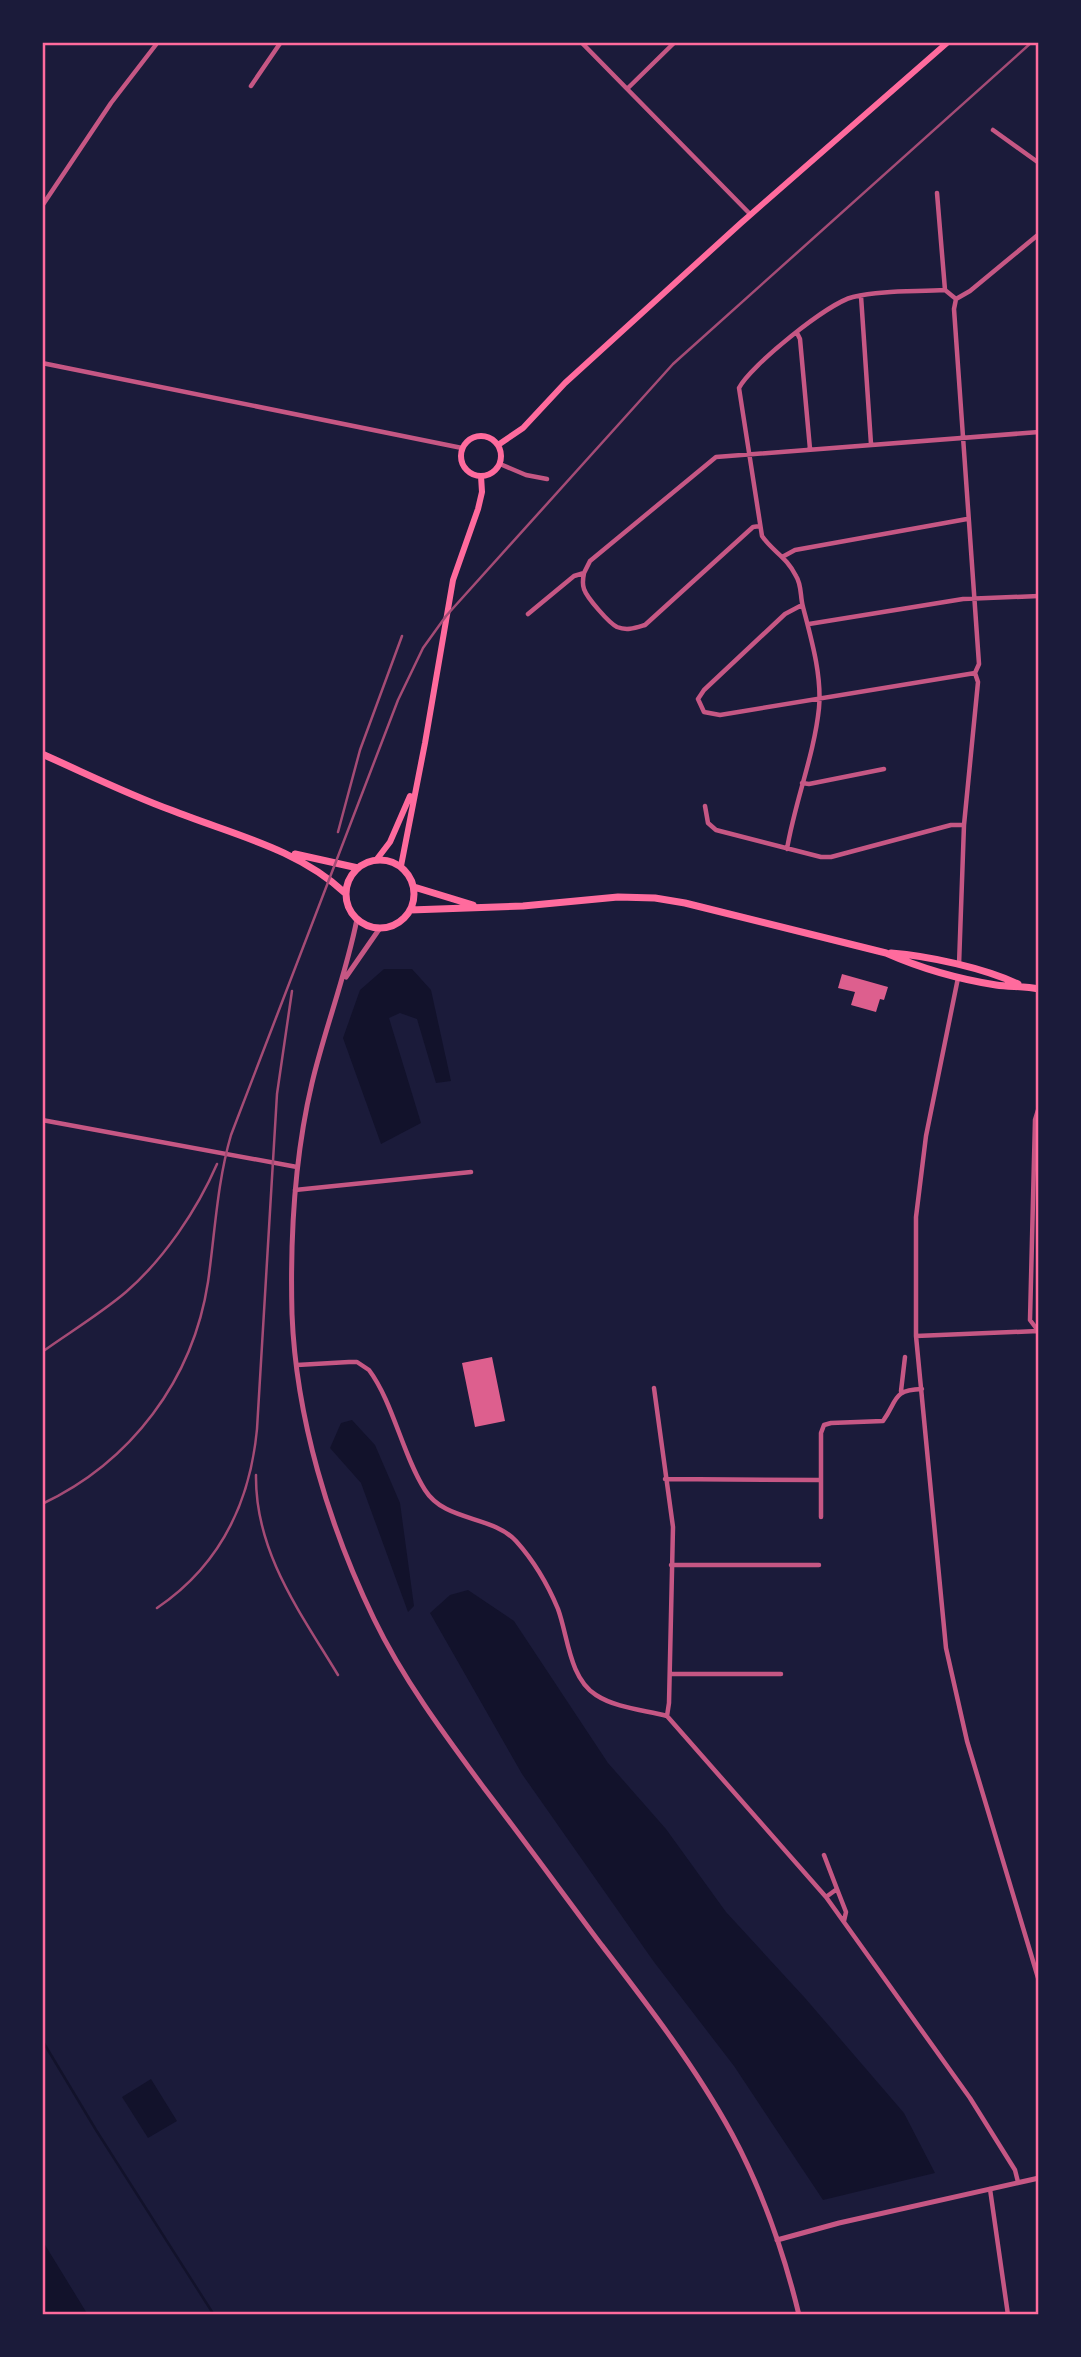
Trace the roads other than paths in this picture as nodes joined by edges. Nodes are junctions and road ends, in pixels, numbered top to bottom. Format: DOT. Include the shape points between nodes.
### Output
graph roads {
  1 [pos="158,42"];
  2 [pos="281,42"];
  3 [pos="581,42"];
  4 [pos="675,42"];
  5 [pos="948,42"];
  6 [pos="251,86"];
  7 [pos="628,89"];
  8 [pos="992,130"];
  9 [pos="1039,163"];
  10 [pos="937,194"];
  11 [pos="42,206"];
  12 [pos="750,214"];
  13 [pos="1039,234"];
  14 [pos="945,290"];
  15 [pos="861,296"];
  16 [pos="956,299"];
  17 [pos="797,333"];
  18 [pos="42,363"];
  19 [pos="1039,432"];
  20 [pos="962,436"];
  21 [pos="871,444"];
  22 [pos="498,445"];
  23 [pos="462,448"];
  24 [pos="810,449"];
  25 [pos="747,454"];
  26 [pos="500,464"];
  27 [pos="481,477"];
  28 [pos="547,479"];
  29 [pos="967,519"];
  30 [pos="760,526"];
  31 [pos="784,556"];
  32 [pos="584,573"];
  33 [pos="1039,596"];
  34 [pos="973,598"];
  35 [pos="802,605"];
  36 [pos="528,614"];
  37 [pos="809,624"];
  38 [pos="975,673"];
  39 [pos="819,699"];
  40 [pos="42,754"];
  41 [pos="884,769"];
  42 [pos="417,777"];
  43 [pos="802,783"];
  44 [pos="705,806"];
  45 [pos="964,825"];
  46 [pos="787,849"];
  47 [pos="281,850"];
  48 [pos="377,859"];
  49 [pos="401,866"];
  50 [pos="358,867"];
  51 [pos="414,887"];
  52 [pos="345,893"];
  53 [pos="481,907"];
  54 [pos="410,910"];
  55 [pos="357,919"];
  56 [pos="380,928"];
  57 [pos="886,953"];
  58 [pos="959,966"];
  59 [pos="958,977"];
  60 [pos="342,982"];
  61 [pos="1022,986"];
  62 [pos="1039,989"];
  63 [pos="1039,1107"];
  64 [pos="42,1120"];
  65 [pos="297,1167"];
  66 [pos="471,1172"];
  67 [pos="1036,1174"];
  68 [pos="295,1190"];
  69 [pos="1039,1332"];
  70 [pos="916,1336"];
  71 [pos="905,1357"];
  72 [pos="297,1365"];
  73 [pos="654,1388"];
  74 [pos="922,1389"];
  75 [pos="901,1391"];
  76 [pos="665,1479"];
  77 [pos="820,1480"];
  78 [pos="821,1517"];
  79 [pos="671,1565"];
  80 [pos="819,1565"];
  81 [pos="670,1674"];
  82 [pos="780,1674"];
  83 [pos="667,1716"];
  84 [pos="824,1854"];
  85 [pos="838,1889"];
  86 [pos="826,1897"];
  87 [pos="844,1922"];
  88 [pos="1039,1981"];
  89 [pos="1039,2178"];
  90 [pos="1018,2182"];
  91 [pos="989,2188"];
  92 [pos="777,2240"];
  93 [pos="799,2315"];
  94 [pos="1008,2315"];
  1 -- 11 [label="street"];
  2 -- 6 [label="street"];
  3 -- 7 [label="street"];
  4 -- 7 [label="street"];
  5 -- 12 [label="main road"];
  7 -- 12 [label="street"];
  8 -- 9 [label="street"];
  10 -- 14 [label="street"];
  12 -- 22 [label="main road" via="565,383 523,428"];
  13 -- 16 [label="street"];
  14 -- 15 [label="street"];
  14 -- 16 [label="street"];
  15 -- 17 [label="street" via="837,303"];
  15 -- 21 [label="street"];
  16 -- 20 [label="street"];
  17 -- 24 [label="street"];
  17 -- 25 [label="street" via="739,388"];
  18 -- 23 [label="street"];
  19 -- 20 [label="street"];
  20 -- 21 [label="street"];
  20 -- 29 [label="street"];
  21 -- 24 [label="street"];
  22 -- 23 [label="main road" via="490,437 478,436"];
  22 -- 26 [label="main road"];
  23 -- 27 [label="main road" via="464,468"];
  24 -- 25 [label="street"];
  25 -- 30 [label="street" via="752,459"];
  25 -- 32 [label="street" via="716,457 590,561"];
  26 -- 27 [label="main road"];
  26 -- 28 [label="street"];
  27 -- 42 [label="main road" via="478,509 453,580"];
  29 -- 31 [label="street" via="795,550"];
  29 -- 34 [label="street"];
  30 -- 31 [label="street" via="768,545"];
  30 -- 32 [label="street" via="753,527 637,628 611,624 583,588"];
  31 -- 35 [label="street" via="798,578"];
  32 -- 36 [label="street"];
  33 -- 34 [label="street"];
  34 -- 37 [label="street"];
  34 -- 38 [label="street" via="979,664"];
  35 -- 37 [label="street"];
  35 -- 39 [label="street" via="785,614 704,690 699,706 704,712 720,715"];
  37 -- 39 [label="street"];
  38 -- 39 [label="street"];
  38 -- 45 [label="street" via="978,682"];
  39 -- 43 [label="street" via="814,745"];
  40 -- 47 [label="main road" via="164,808"];
  41 -- 43 [label="street"];
  42 -- 48 [label="main road" via="390,842"];
  42 -- 49 [label="main road"];
  43 -- 46 [label="street"];
  44 -- 46 [label="street" via="708,823 716,830"];
  45 -- 46 [label="street" via="831,857"];
  45 -- 58 [label="street"];
  47 -- 50 [label="main road"];
  47 -- 52 [label="main road" via="326,875"];
  48 -- 49 [label="main road"];
  48 -- 50 [label="main road"];
  49 -- 51 [label="main road"];
  50 -- 52 [label="main road"];
  51 -- 53 [label="main road"];
  51 -- 54 [label="main road"];
  52 -- 55 [label="main road" via="348,908"];
  53 -- 54 [label="main road"];
  53 -- 57 [label="main road" via="655,898"];
  54 -- 56 [label="main road" via="398,923"];
  55 -- 56 [label="main road"];
  55 -- 60 [label="street"];
  56 -- 60 [label="street"];
  57 -- 58 [label="main road"];
  57 -- 59 [label="main road"];
  58 -- 61 [label="main road"];
  59 -- 61 [label="main road"];
  59 -- 70 [label="street" via="926,1136 916,1217"];
  60 -- 65 [label="street" via="311,1086"];
  61 -- 62 [label="main road"];
  63 -- 67 [label="street"];
  64 -- 65 [label="street"];
  65 -- 68 [label="street"];
  66 -- 68 [label="street"];
  67 -- 69 [label="street" via="1030,1320"];
  68 -- 72 [label="street" via="292,1319"];
  69 -- 70 [label="street"];
  70 -- 74 [label="street"];
  71 -- 75 [label="street"];
  72 -- 83 [label="street" via="357,1362 369,1370 426,1492 443,1508 502,1529 542,1575 575,1668 593,1694"];
  72 -- 92 [label="street" via="331,1512 374,1621 456,1750 703,2086 733,2136"];
  73 -- 76 [label="street"];
  74 -- 75 [label="street"];
  74 -- 88 [label="street" via="946,1648 967,1741"];
  75 -- 77 [label="street" via="883,1421 824,1425"];
  76 -- 77 [label="street"];
  76 -- 79 [label="street" via="673,1527"];
  77 -- 78 [label="street"];
  79 -- 80 [label="street"];
  79 -- 81 [label="street"];
  81 -- 82 [label="street"];
  81 -- 83 [label="street"];
  83 -- 86 [label="street"];
  84 -- 85 [label="street"];
  85 -- 86 [label="street"];
  85 -- 87 [label="street" via="846,1912"];
  86 -- 87 [label="street"];
  87 -- 90 [label="street" via="970,2098"];
  89 -- 90 [label="street"];
  90 -- 91 [label="street"];
  91 -- 92 [label="street"];
  91 -- 94 [label="street"];
  92 -- 93 [label="street"];
}
